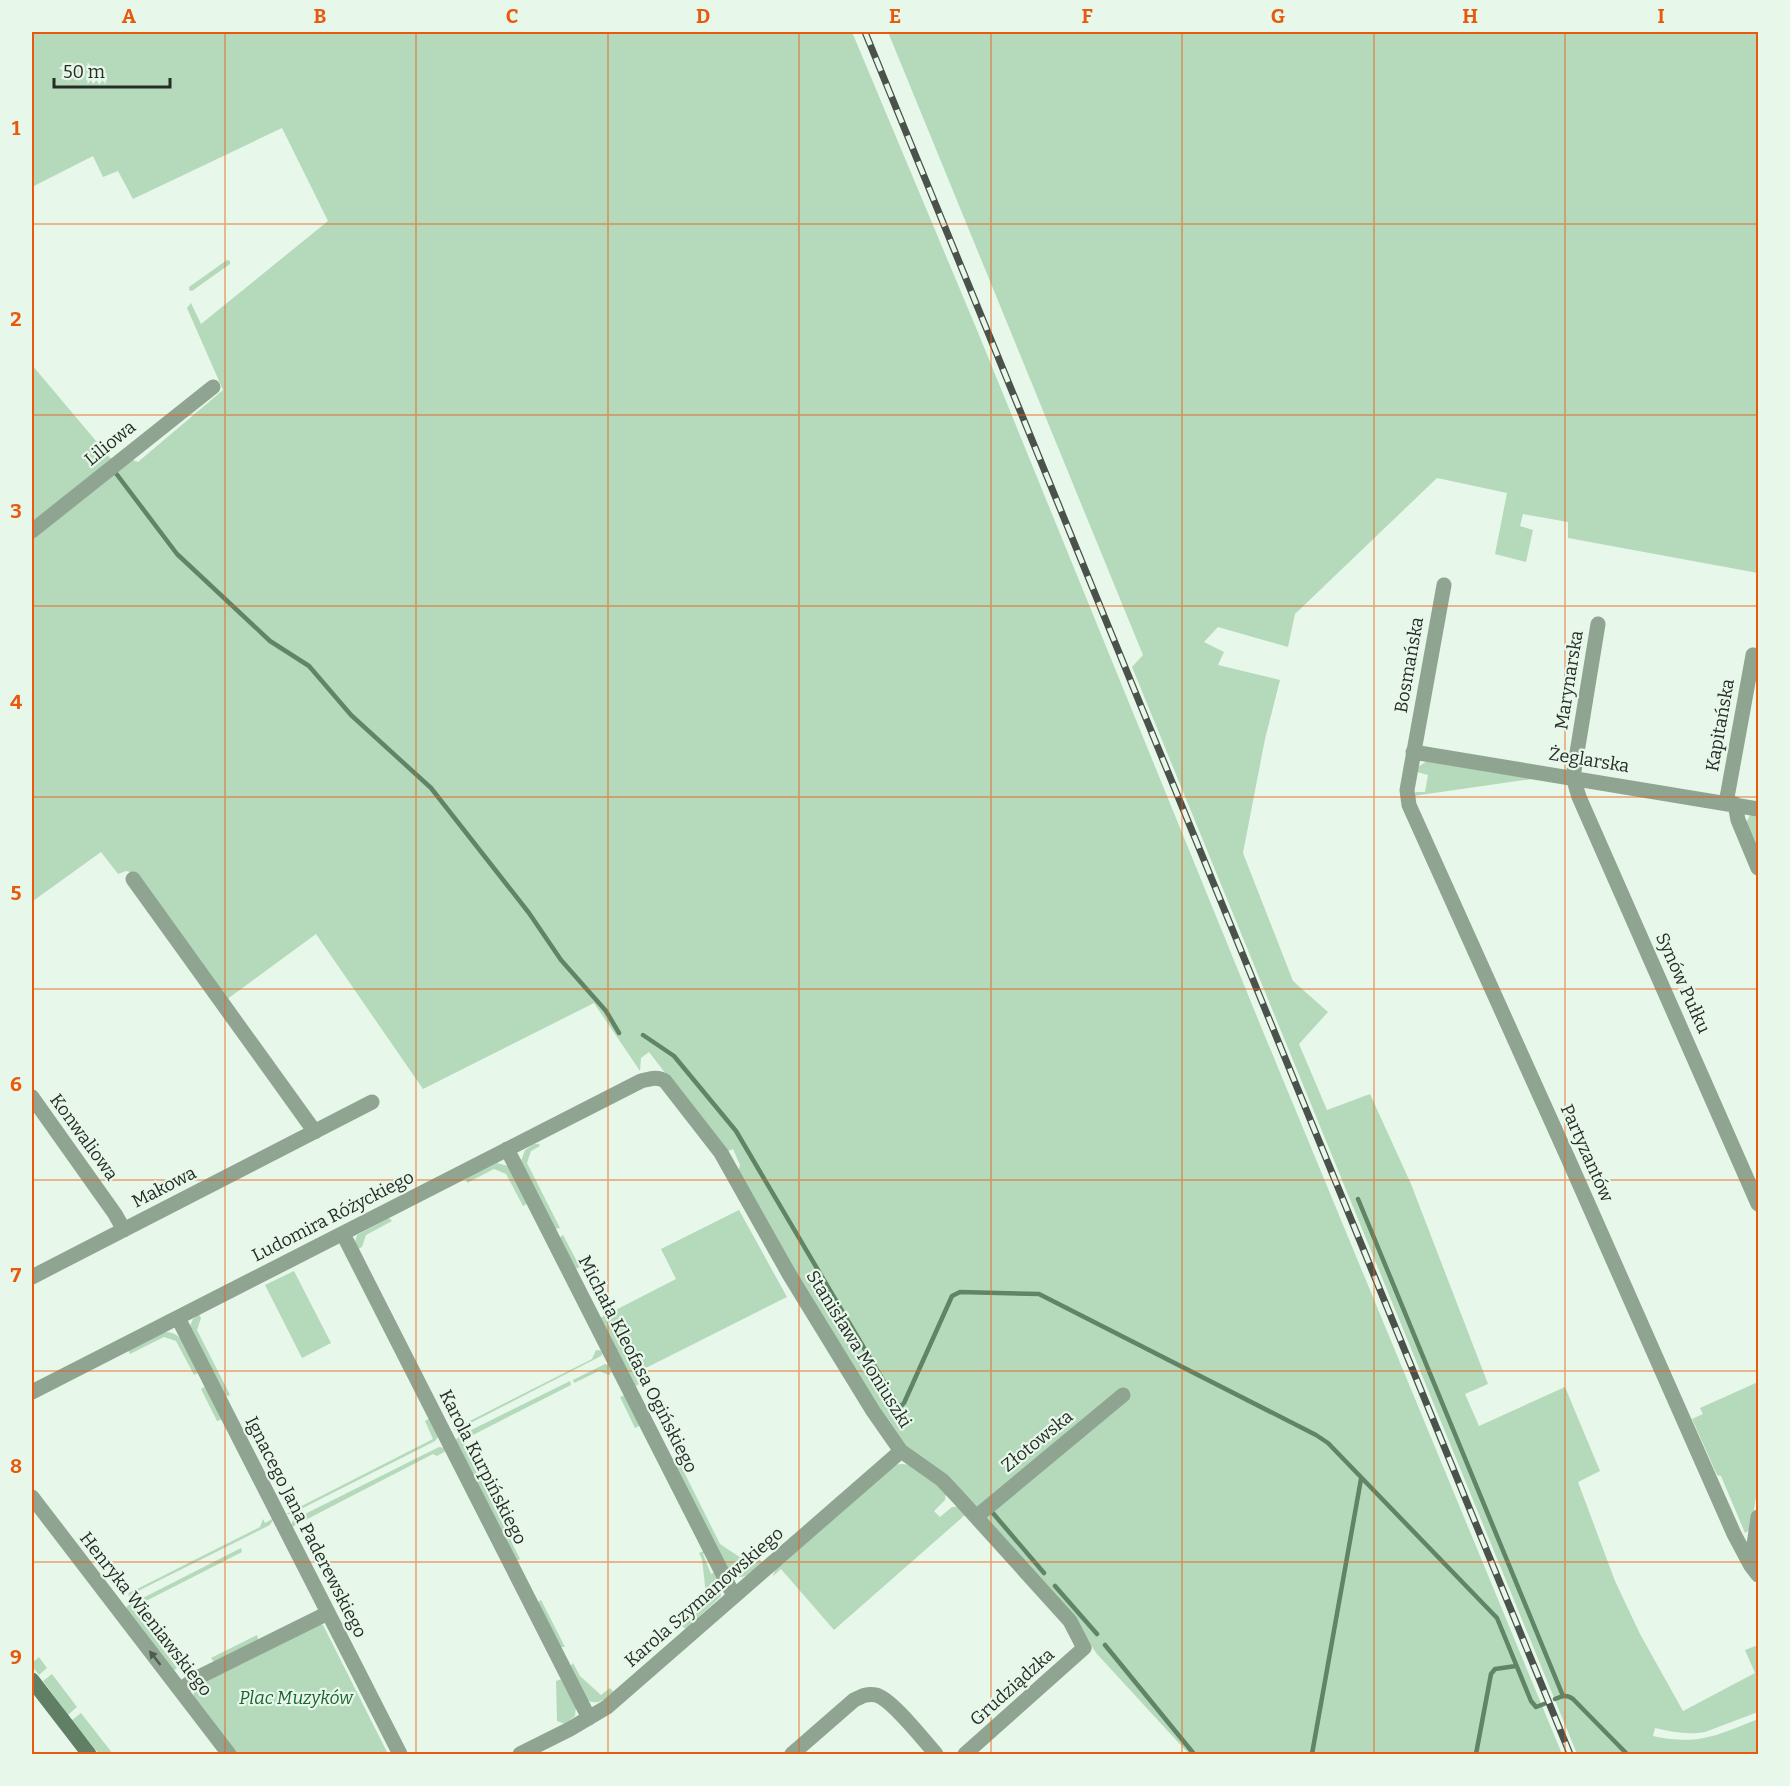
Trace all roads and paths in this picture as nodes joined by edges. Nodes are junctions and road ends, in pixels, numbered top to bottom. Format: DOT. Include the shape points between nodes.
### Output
graph roads {
  1 [pos="213,387"];
  2 [pos="32,531"];
  3 [pos="1444,585"];
  4 [pos="1598,624"];
  5 [pos="1753,655"];
  6 [pos="1413,752"];
  7 [pos="1573,777"];
  8 [pos="1730,803"];
  9 [pos="1758,809"];
  10 [pos="1758,868"];
  11 [pos="133,879"];
  12 [pos="653,1078"];
  13 [pos="32,1097"];
  14 [pos="372,1102"];
  15 [pos="315,1132"];
  16 [pos="507,1149"];
  17 [pos="1758,1204"];
  18 [pos="124,1230"];
  19 [pos="343,1234"];
  20 [pos="32,1277"];
  21 [pos="178,1318"];
  22 [pos="32,1392"];
  23 [pos="1123,1395"];
  24 [pos="901,1450"];
  25 [pos="32,1497"];
  26 [pos="976,1517"];
  27 [pos="1758,1517"];
  28 [pos="1755,1570"];
  29 [pos="734,1596"];
  30 [pos="328,1613"];
  31 [pos="1084,1648"];
  32 [pos="32,1680"];
  33 [pos="180,1690"];
  34 [pos="589,1718"];
  35 [pos="89,1755"];
  36 [pos="229,1755"];
  37 [pos="400,1755"];
  38 [pos="520,1755"];
  39 [pos="792,1755"];
  40 [pos="936,1755"];
  41 [pos="965,1755"];
  1 -- 2 [label="street, Liliowa"];
  3 -- 6 [label="street, Bosmańska"];
  4 -- 7 [label="street, Marynarska"];
  5 -- 8 [label="street, Kapitańska"];
  6 -- 7 [label="street, Żeglarska"];
  6 -- 28 [label="street, Partyzantów" via="1408,805 1729,1523"];
  7 -- 8 [label="street, Żeglarska"];
  7 -- 17 [label="street, Synów Pułku"];
  8 -- 9 [label="street, Żeglarska"];
  8 -- 10 [label="street"];
  11 -- 15 [label="street"];
  12 -- 16 [label="street, Ludomira Różyckiego"];
  12 -- 24 [label="street, Stanisława Moniuszki" via="665,1081 721,1153 789,1274"];
  13 -- 18 [label="street, Konwaliowa"];
  14 -- 15 [label="street, Makowa"];
  15 -- 18 [label="street, Makowa"];
  16 -- 19 [label="street, Ludomira Różyckiego"];
  16 -- 29 [label="street, Michała Kleofasa Ogińskiego"];
  18 -- 20 [label="street, Makowa"];
  19 -- 21 [label="street, Ludomira Różyckiego"];
  19 -- 34 [label="street, Karola Kurpińskiego"];
  21 -- 22 [label="street, Ludomira Różyckiego"];
  21 -- 30 [label="street, Ignacego Jana Paderewskiego"];
  23 -- 26 [label="street, Złotowska"];
  24 -- 26 [label="street, Stanisława Moniuszki" via="942,1480"];
  24 -- 29 [label="street, Karola Szymanowskiego"];
  33 -- 25 [label="street, Henryka Wieniawskiego, one-way"];
  26 -- 31 [label="street, Stanisława Moniuszki" via="1070,1621"];
  27 -- 28 [label="street"];
  29 -- 34 [label="street, Karola Szymanowskiego" via="627,1690"];
  30 -- 33 [label="street"];
  30 -- 37 [label="street, Ignacego Jana Paderewskiego"];
  31 -- 41 [label="street, Grudziądzka"];
  32 -- 35 [label="street"];
  33 -- 36 [label="street, Henryka Wieniawskiego"];
  34 -- 38 [label="street, Karola Szymanowskiego"];
  39 -- 40 [label="street" via="864,1694 888,1701"];
}
